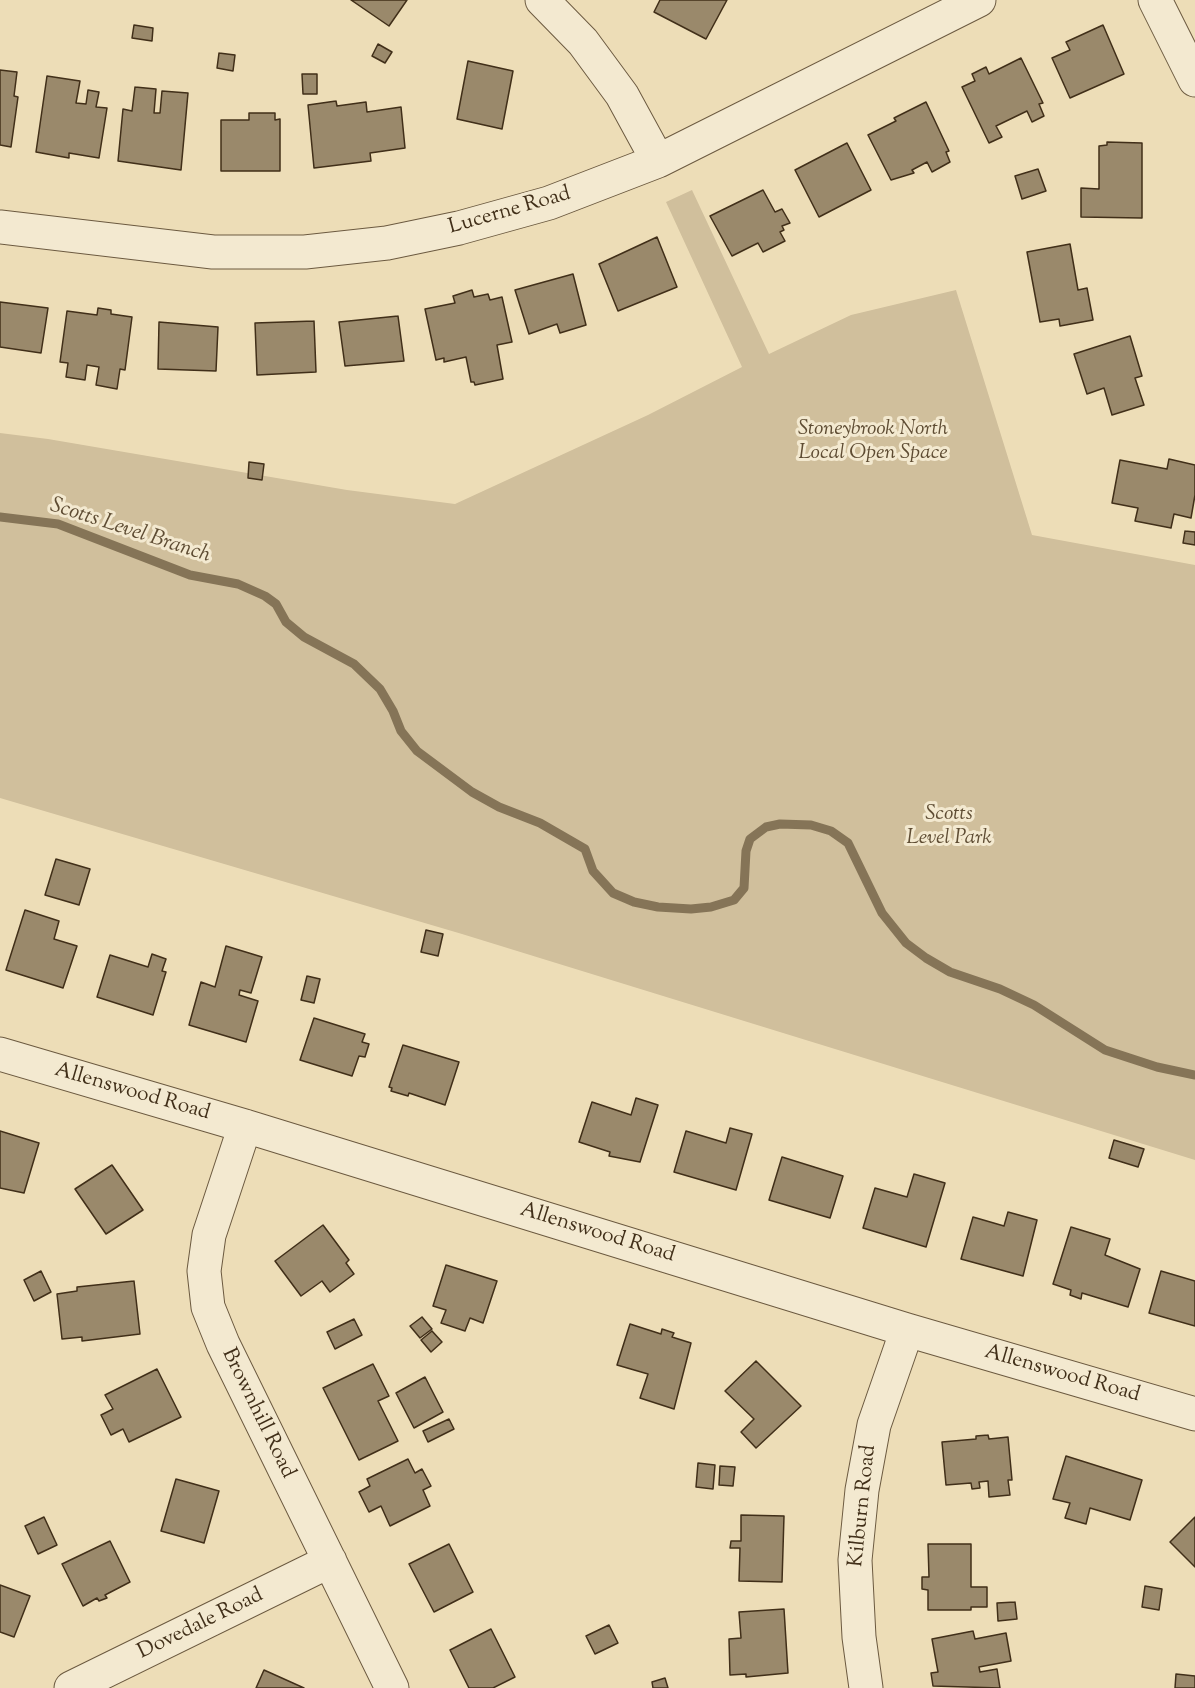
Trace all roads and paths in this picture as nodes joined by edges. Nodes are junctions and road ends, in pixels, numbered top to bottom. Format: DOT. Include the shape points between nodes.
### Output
graph roads {
  1 [pos="542,0"];
  2 [pos="979,0"];
  3 [pos="1155,0"];
  4 [pos="1195,80"];
  5 [pos="658,161"];
  6 [pos="0,227"];
  7 [pos="0,1054"];
  8 [pos="245,1126"];
  9 [pos="907,1330"];
  10 [pos="1195,1414"];
  11 [pos="330,1561"];
  12 [pos="71,1688"];
  13 [pos="392,1688"];
  14 [pos="866,1688"];
  1 -- 5 [label="street" via="583,42 622,95"];
  2 -- 5 [label="street, Lucerne Road"];
  3 -- 4 [label="street"];
  5 -- 6 [label="street, Lucerne Road" via="549,203 459,228 387,243 305,252 213,252"];
  7 -- 8 [label="street, Allenswood Road"];
  8 -- 9 [label="street, Allenswood Road"];
  8 -- 11 [label="street, Brownhill Road" via="209,1235 204,1271 208,1306"];
  9 -- 10 [label="street, Allenswood Road"];
  9 -- 14 [label="street, Kilburn Road" via="873,1425 862,1490 855,1560"];
  11 -- 12 [label="street, Dovedale Road"];
  11 -- 13 [label="street, Brownhill Road"];
}
